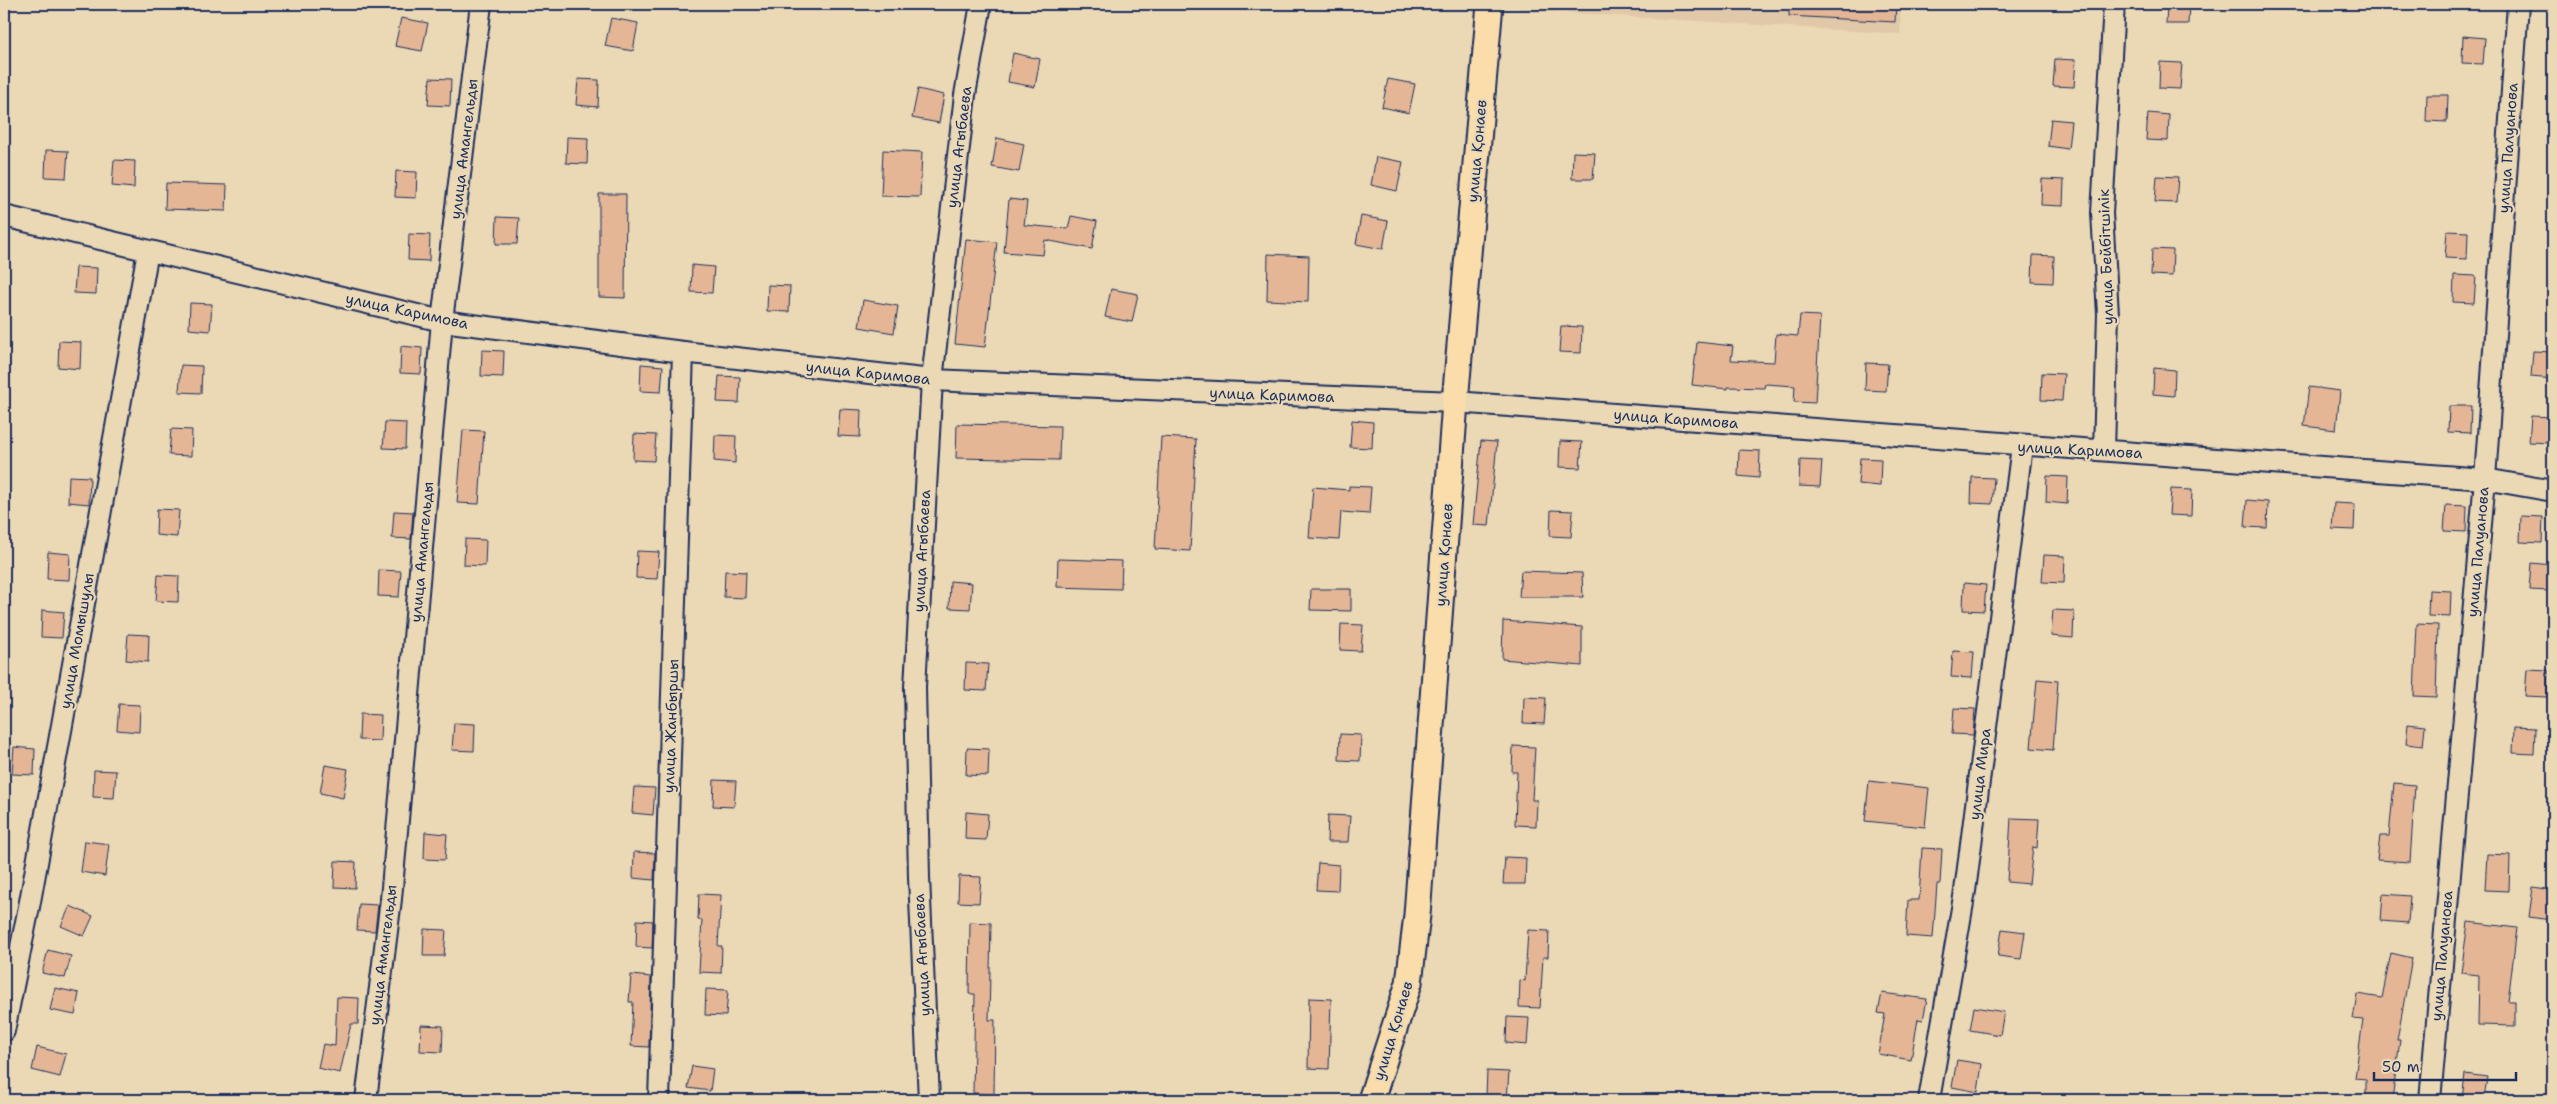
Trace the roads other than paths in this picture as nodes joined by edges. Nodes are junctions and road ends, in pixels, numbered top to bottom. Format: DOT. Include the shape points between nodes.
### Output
graph roads {
  1 [pos="482,4"];
  2 [pos="981,4"];
  3 [pos="1490,4"];
  4 [pos="2114,4"];
  5 [pos="2518,4"];
  6 [pos="4,216"];
  7 [pos="148,250"];
  8 [pos="442,321"];
  9 [pos="683,352"];
  10 [pos="932,380"];
  11 [pos="1456,402"];
  12 [pos="2022,446"];
  13 [pos="2104,450"];
  14 [pos="2485,479"];
  15 [pos="2553,490"];
  16 [pos="4,1031"];
  17 [pos="366,1100"];
  18 [pos="659,1100"];
  19 [pos="930,1100"];
  20 [pos="1371,1100"];
  21 [pos="1929,1100"];
  22 [pos="2430,1100"];
  1 -- 8 [label="street, улица Амангельды"];
  2 -- 10 [label="street, улица Агыбаева" via="965,94"];
  3 -- 11 [label="main road, улица Қонаев"];
  4 -- 13 [label="street, улица Бейбітшілік" via="2102,213 2108,314"];
  5 -- 14 [label="street, улица Палуанова"];
  6 -- 7 [label="street, улица Каримова"];
  7 -- 8 [label="street, улица Каримова"];
  7 -- 16 [label="street, улица Момышулы"];
  8 -- 9 [label="street, улица Каримова"];
  8 -- 17 [label="street, улица Амангельды" via="391,899"];
  9 -- 10 [label="street, улица Каримова"];
  9 -- 18 [label="street, улица Жанбыршы"];
  10 -- 11 [label="street, улица Каримова"];
  10 -- 19 [label="street, улица Агыбаева" via="914,687"];
  11 -- 12 [label="street, улица Каримова"];
  11 -- 20 [label="main road, улица Қонаев" via="1409,983"];
  12 -- 13 [label="street, улица Каримова"];
  12 -- 21 [label="street, улица Мира" via="1965,891"];
  13 -- 14 [label="street, улица Каримова"];
  14 -- 15 [label="street, улица Каримова"];
  14 -- 22 [label="street, улица Палуанова"];
}
